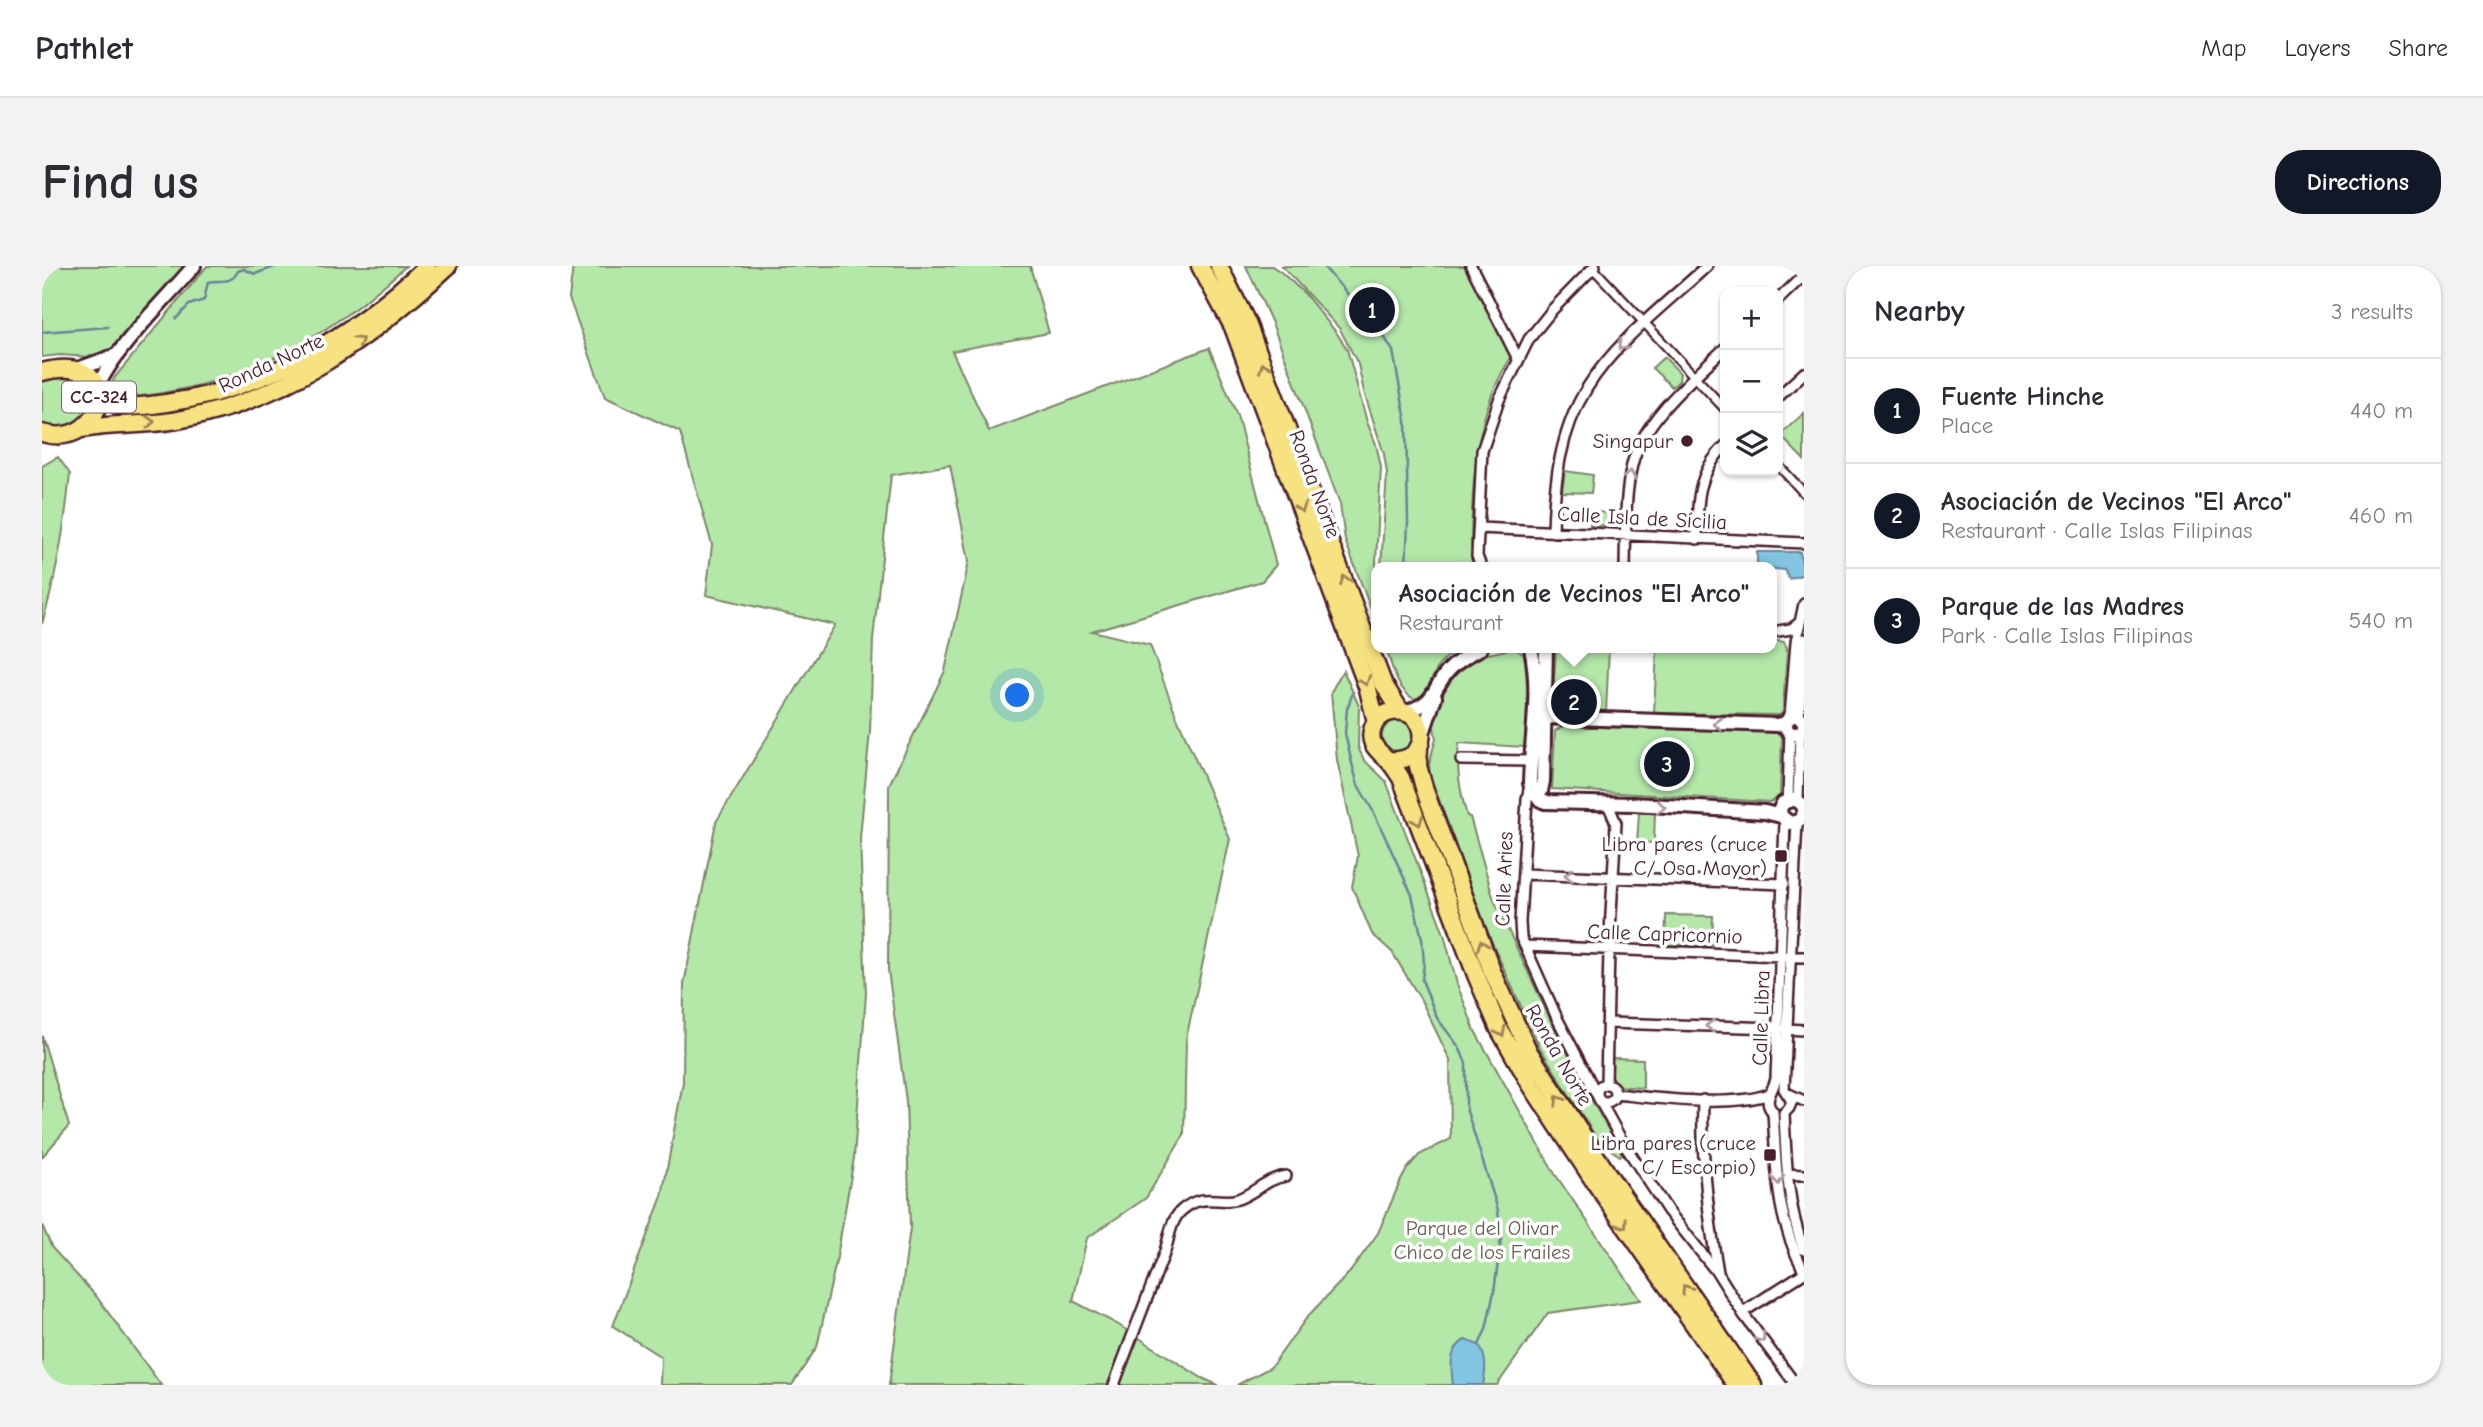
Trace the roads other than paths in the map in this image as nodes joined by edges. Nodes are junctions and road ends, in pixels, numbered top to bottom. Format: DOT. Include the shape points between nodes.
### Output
graph roads {
  1 [pos="194,266"];
  2 [pos="426,266"];
  3 [pos="448,266"];
  4 [pos="1200,266"];
  5 [pos="1219,266"];
  6 [pos="1471,266"];
  7 [pos="1707,266"];
  8 [pos="1593,267"];
  9 [pos="1804,275"];
  10 [pos="1783,295"];
  11 [pos="1644,324"];
  12 [pos="1526,344"];
  13 [pos="1511,345"];
  14 [pos="1723,350"];
  15 [pos="117,355"];
  16 [pos="1518,359"];
  17 [pos="78,369"];
  18 [pos="42,372"];
  19 [pos="1804,373"];
  20 [pos="1695,377"];
  21 [pos="98,391"];
  22 [pos="1783,392"];
  23 [pos="1720,404"];
  24 [pos="82,429"];
  25 [pos="42,433"];
  26 [pos="1720,452"];
  27 [pos="1783,470"];
  28 [pos="1804,493"];
  29 [pos="1479,528"];
  30 [pos="1552,532"];
  31 [pos="1626,536"];
  32 [pos="1697,539"];
  33 [pos="1804,543"];
  34 [pos="1479,562"];
  35 [pos="1625,562"];
  36 [pos="1804,604"];
  37 [pos="1799,623"];
  38 [pos="1777,632"];
  39 [pos="1777,632"];
  40 [pos="1800,641"];
  41 [pos="1371,651"];
  42 [pos="1372,653"];
  43 [pos="1472,653"];
  44 [pos="1533,653"];
  45 [pos="1546,653"];
  46 [pos="1437,690"];
  47 [pos="1403,711"];
  48 [pos="1539,718"];
  49 [pos="1376,722"];
  50 [pos="1796,725"];
  51 [pos="1421,741"];
  52 [pos="1388,760"];
  53 [pos="1461,760"];
  54 [pos="1531,761"];
  55 [pos="1532,789"];
  56 [pos="1608,804"];
  57 [pos="1629,804"];
  58 [pos="1794,812"];
  59 [pos="1616,823"];
  60 [pos="1523,874"];
  61 [pos="1613,876"];
  62 [pos="1789,884"];
  63 [pos="1804,884"];
  64 [pos="1524,946"];
  65 [pos="1609,950"];
  66 [pos="1786,956"];
  67 [pos="1804,957"];
  68 [pos="1607,1023"];
  69 [pos="1782,1029"];
  70 [pos="1804,1030"];
  71 [pos="1606,1084"];
  72 [pos="1771,1092"];
  73 [pos="1787,1092"];
  74 [pos="1615,1094"];
  75 [pos="1598,1097"];
  76 [pos="1703,1100"];
  77 [pos="1754,1100"];
  78 [pos="1804,1101"];
  79 [pos="1771,1110"];
  80 [pos="1787,1111"];
  81 [pos="1787,1174"];
  82 [pos="1804,1175"];
  83 [pos="1286,1176"];
  84 [pos="1804,1250"];
  85 [pos="1804,1272"];
  86 [pos="1719,1275"];
  87 [pos="1743,1312"];
  88 [pos="1114,1385"];
  89 [pos="1736,1385"];
  90 [pos="1753,1385"];
  91 [pos="1796,1385"];
  1 -- 15 [label="main road, CC-324"];
  2 -- 21 [label="highway, Ronda Norte" via="360,321 272,373 190,400 136,407 113,405"];
  24 -- 3 [label="highway, Ronda Norte, one-way" via="177,420 217,411 297,379 368,336"];
  4 -- 49 [label="highway, Ronda Norte, one-way" via="1233,327 1264,405"];
  41 -- 5 [label="highway, Ronda Norte, one-way" via="1247,323"];
  6 -- 13 [label="street"];
  7 -- 11 [label="street"];
  8 -- 11 [label="street"];
  8 -- 12 [label="street"];
  9 -- 10 [label="street"];
  11 -- 20 [label="street"];
  11 -- 30 [label="street, one-way" via="1587,388 1571,424 1558,467"];
  12 -- 13 [label="street"];
  12 -- 16 [label="street"];
  13 -- 16 [label="street"];
  14 -- 20 [label="street"];
  15 -- 17 [label="main road, CC-324"];
  15 -- 21 [label="main road, CC-324"];
  16 -- 29 [label="street" via="1482,452"];
  17 -- 18 [label="highway, CC-324"];
  17 -- 21 [label="highway, Ronda Norte / CC-324" via="92,377"];
  19 -- 22 [label="street"];
  20 -- 23 [label="street"];
  31 -- 20 [label="street, one-way" via="1628,487 1639,445"];
  21 -- 24 [label="highway, CC-324" via="96,412"];
  24 -- 25 [label="highway, Ronda Norte / CC-324" via="62,436"];
  26 -- 32 [label="street" via="1703,474"];
  27 -- 28 [label="street"];
  29 -- 30 [label="street, Calle Isla de Sicilia"];
  29 -- 34 [label="street"];
  30 -- 31 [label="street, Calle Isla de Sicilia"];
  31 -- 32 [label="street, Calle Isla de Sicilia"];
  31 -- 35 [label="street"];
  32 -- 33 [label="street, Calle Isla de Sicilia"];
  36 -- 37 [label="street, Calle Libra"];
  37 -- 38 [label="street"];
  37 -- 40 [label="street, Calle Libra"];
  39 -- 40 [label="street"];
  40 -- 50 [label="street, Calle Libra"];
  47 -- 42 [label="highway, Ronda Norte, one-way" via="1383,683"];
  43 -- 46 [label="main road" via="1448,670"];
  44 -- 48 [label="main road, Calle Aries"];
  45 -- 48 [label="main road, Calle Aries"];
  46 -- 47 [label="main road" via="1429,701"];
  46 -- 51 [label="main road"];
  47 -- 49 [label="highway" via="1386,713"];
  47 -- 51 [label="highway, Ronda Norte" via="1417,720"];
  50 -- 48 [label="main road, one-way"];
  48 -- 54 [label="main road, Calle Aries"];
  48 -- 55 [label="main road, Calle Aries" via="1542,786"];
  49 -- 52 [label="highway, Ronda Norte" via="1373,744"];
  50 -- 58 [label="street, Calle Libra"];
  51 -- 52 [label="highway" via="1409,758"];
  90 -- 51 [label="highway, Ronda Norte, one-way" via="1609,1176 1516,1026 1424,791 1418,765"];
  52 -- 89 [label="highway, Ronda Norte, one-way" via="1401,778 1505,1040 1596,1184"];
  53 -- 54 [label="street"];
  54 -- 55 [label="main road, Calle Aries"];
  55 -- 56 [label="main road" via="1545,802"];
  55 -- 60 [label="street, Calle Aries" via="1527,799"];
  56 -- 57 [label="main road"];
  56 -- 59 [label="street"];
  57 -- 58 [label="main road, one-way"];
  57 -- 59 [label="street"];
  58 -- 62 [label="street, Calle Libra"];
  59 -- 61 [label="street"];
  61 -- 60 [label="street, one-way"];
  60 -- 64 [label="street, Calle Aries" via="1520,922"];
  61 -- 62 [label="street"];
  61 -- 65 [label="street"];
  62 -- 63 [label="street"];
  62 -- 66 [label="street, Calle Libra"];
  64 -- 65 [label="street, Calle Capricornio"];
  64 -- 75 [label="street, Calle Aries"];
  65 -- 66 [label="street, Calle Capricornio"];
  65 -- 68 [label="street"];
  66 -- 67 [label="street, Calle Capricornio"];
  66 -- 69 [label="street, Calle Libra"];
  69 -- 68 [label="street, one-way"];
  68 -- 71 [label="street"];
  69 -- 70 [label="street"];
  69 -- 72 [label="street, Calle Libra"];
  69 -- 73 [label="street, Calle Libra"];
  71 -- 74 [label="street"];
  71 -- 75 [label="street" via="1598,1087"];
  72 -- 73 [label="street"];
  72 -- 77 [label="street"];
  72 -- 79 [label="street, Calle Libra"];
  73 -- 78 [label="street"];
  73 -- 80 [label="street, Calle Libra" via="1791,1101"];
  74 -- 75 [label="street" via="1609,1101"];
  74 -- 76 [label="street"];
  75 -- 86 [label="street, Calle Aries" via="1668,1211"];
  76 -- 77 [label="street"];
  76 -- 86 [label="street" via="1704,1172"];
  77 -- 79 [label="street"];
  78 -- 80 [label="street"];
  79 -- 80 [label="street"];
  79 -- 85 [label="street, one-way" via="1780,1205"];
  80 -- 81 [label="street"];
  81 -- 82 [label="street"];
  81 -- 84 [label="street" via="1795,1227"];
  83 -- 88 [label="street" via="1236,1200 1201,1200 1176,1216"];
  85 -- 87 [label="street"];
  86 -- 87 [label="street, Calle Aries"];
  87 -- 91 [label="street, Calle Aries, one-way"];
}
